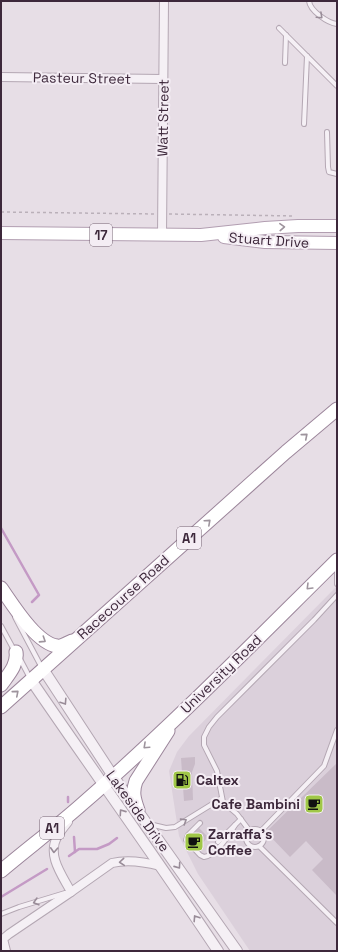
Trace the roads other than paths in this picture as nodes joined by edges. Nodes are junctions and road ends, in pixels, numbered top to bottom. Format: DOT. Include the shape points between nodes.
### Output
graph roads {
  1 [pos="164,1"];
  2 [pos="309,1"];
  3 [pos="337,24"];
  4 [pos="279,28"];
  5 [pos="286,35"];
  6 [pos="308,56"];
  7 [pos="285,63"];
  8 [pos="1,77"];
  9 [pos="163,79"];
  10 [pos="337,86"];
  11 [pos="304,124"];
  12 [pos="327,132"];
  13 [pos="337,174"];
  14 [pos="337,226"];
  15 [pos="1,233"];
  16 [pos="162,235"];
  17 [pos="201,235"];
  18 [pos="337,243"];
  19 [pos="337,409"];
  20 [pos="337,560"];
  21 [pos="337,571"];
  22 [pos="337,584"];
  23 [pos="1,588"];
  24 [pos="1,592"];
  25 [pos="337,595"];
  26 [pos="1,626"];
  27 [pos="75,640"];
  28 [pos="16,652"];
  29 [pos="43,669"];
  30 [pos="31,680"];
  31 [pos="1,685"];
  32 [pos="1,706"];
  33 [pos="179,715"];
  34 [pos="337,730"];
  35 [pos="108,781"];
  36 [pos="222,798"];
  37 [pos="80,805"];
  38 [pos="138,810"];
  39 [pos="241,819"];
  40 [pos="147,823"];
  41 [pos="200,823"];
  42 [pos="235,825"];
  43 [pos="249,830"];
  44 [pos="261,831"];
  45 [pos="218,842"];
  46 [pos="259,846"];
  47 [pos="160,866"];
  48 [pos="1,871"];
  49 [pos="71,892"];
  50 [pos="1,914"];
  51 [pos="337,923"];
  52 [pos="6,951"];
  53 [pos="218,951"];
  54 [pos="237,951"];
  1 -- 9 [label="street, Watt Street"];
  2 -- 3 [label="lane, one-way" via="310,6 326,21"];
  4 -- 5 [label="lane"];
  5 -- 6 [label="lane"];
  5 -- 7 [label="lane"];
  6 -- 10 [label="lane"];
  6 -- 11 [label="lane"];
  8 -- 9 [label="street, Pasteur Street"];
  9 -- 16 [label="street, Watt Street"];
  12 -- 13 [label="lane" via="328,167 330,172"];
  17 -- 14 [label="main road, Stuart Drive / 17, one-way" via="265,228"];
  15 -- 16 [label="main road, Stuart Drive / 17"];
  16 -- 17 [label="main road, Stuart Drive / 17"];
  17 -- 18 [label="main road, Stuart Drive / 17" via="265,242"];
  27 -- 19 [label="highway, Racecourse Road / A1, one-way"];
  20 -- 33 [label="highway, University Road / A1, one-way"];
  21 -- 22 [label="lane"];
  23 -- 27 [label="highway, one-way" via="40,638 58,646"];
  24 -- 29 [label="lane"];
  25 -- 36 [label="lane" via="209,727 204,737 204,745 217,771"];
  26 -- 28 [label="lane"];
  27 -- 29 [label="highway, Racecourse Road / A1"];
  28 -- 30 [label="lane"];
  28 -- 31 [label="highway" via="16,661"];
  29 -- 30 [label="highway, Racecourse Road / A1"];
  29 -- 35 [label="street, Lakeside Drive, one-way"];
  32 -- 30 [label="highway, Racecourse Road / A1, one-way"];
  30 -- 35 [label="street, Lakeside Drive"];
  33 -- 35 [label="highway, University Road / A1, one-way"];
  33 -- 38 [label="highway" via="136,781 133,797"];
  34 -- 44 [label="lane" via="324,766"];
  35 -- 37 [label="highway, A1"];
  35 -- 38 [label="street, Lakeside Drive"];
  47 -- 35 [label="street, Lakeside Drive, one-way"];
  36 -- 39 [label="lane"];
  40 -- 36 [label="lane, one-way" via="166,828 175,826"];
  37 -- 48 [label="highway, A1"];
  37 -- 49 [label="street, one-way" via="57,836 53,847 58,868"];
  38 -- 40 [label="street, Lakeside Drive"];
  39 -- 42 [label="lane"];
  39 -- 43 [label="lane"];
  40 -- 54 [label="street, Lakeside Drive, one-way"];
  41 -- 42 [label="lane" via="186,840 204,857 209,856 231,834"];
  42 -- 45 [label="lane"];
  43 -- 44 [label="lane" via="255,828"];
  43 -- 46 [label="lane" via="245,838 247,844"];
  44 -- 46 [label="lane" via="264,839"];
  46 -- 51 [label="lane"];
  47 -- 49 [label="street, one-way" via="142,861 112,863"];
  53 -- 47 [label="street, Lakeside Drive, one-way"];
  49 -- 50 [label="lane, one-way"];
  49 -- 52 [label="street" via="3,939"];
}
